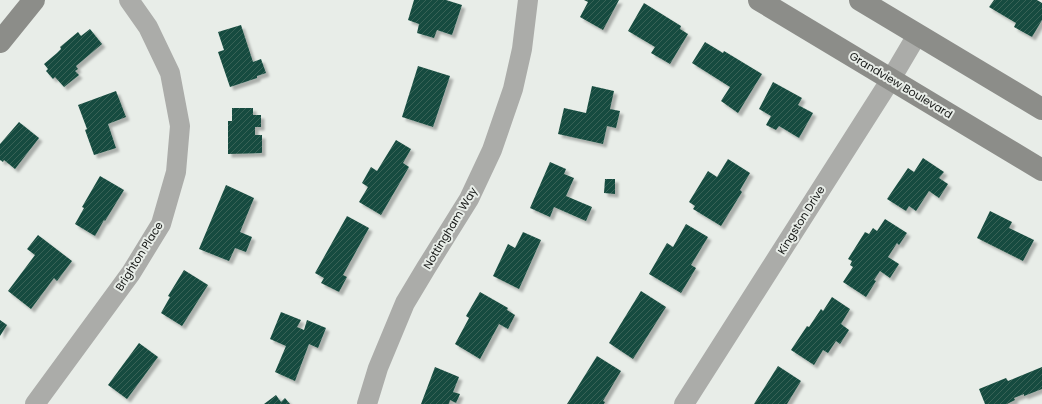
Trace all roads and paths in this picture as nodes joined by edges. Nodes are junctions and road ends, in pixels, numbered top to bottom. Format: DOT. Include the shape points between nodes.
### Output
graph roads {
  1 [pos="34,0"];
  2 [pos="129,0"];
  3 [pos="528,0"];
  4 [pos="759,0"];
  5 [pos="860,0"];
  6 [pos="917,35"];
  7 [pos="0,42"];
  8 [pos="891,78"];
  9 [pos="1042,110"];
  10 [pos="1042,170"];
  11 [pos="35,404"];
  12 [pos="367,404"];
  13 [pos="684,404"];
  1 -- 7 [label="street"];
  2 -- 11 [label="street, Brighton Place" via="148,26 170,73 180,126 176,172 161,224 130,273"];
  3 -- 12 [label="street, Nottingham Way" via="522,49 513,89 492,150 469,199 405,303 378,368"];
  4 -- 8 [label="street, Grandview Boulevard"];
  5 -- 6 [label="street"];
  6 -- 8 [label="street, Kingston Drive"];
  6 -- 9 [label="street"];
  8 -- 10 [label="street, Grandview Boulevard"];
  8 -- 13 [label="street, Kingston Drive"];
}
